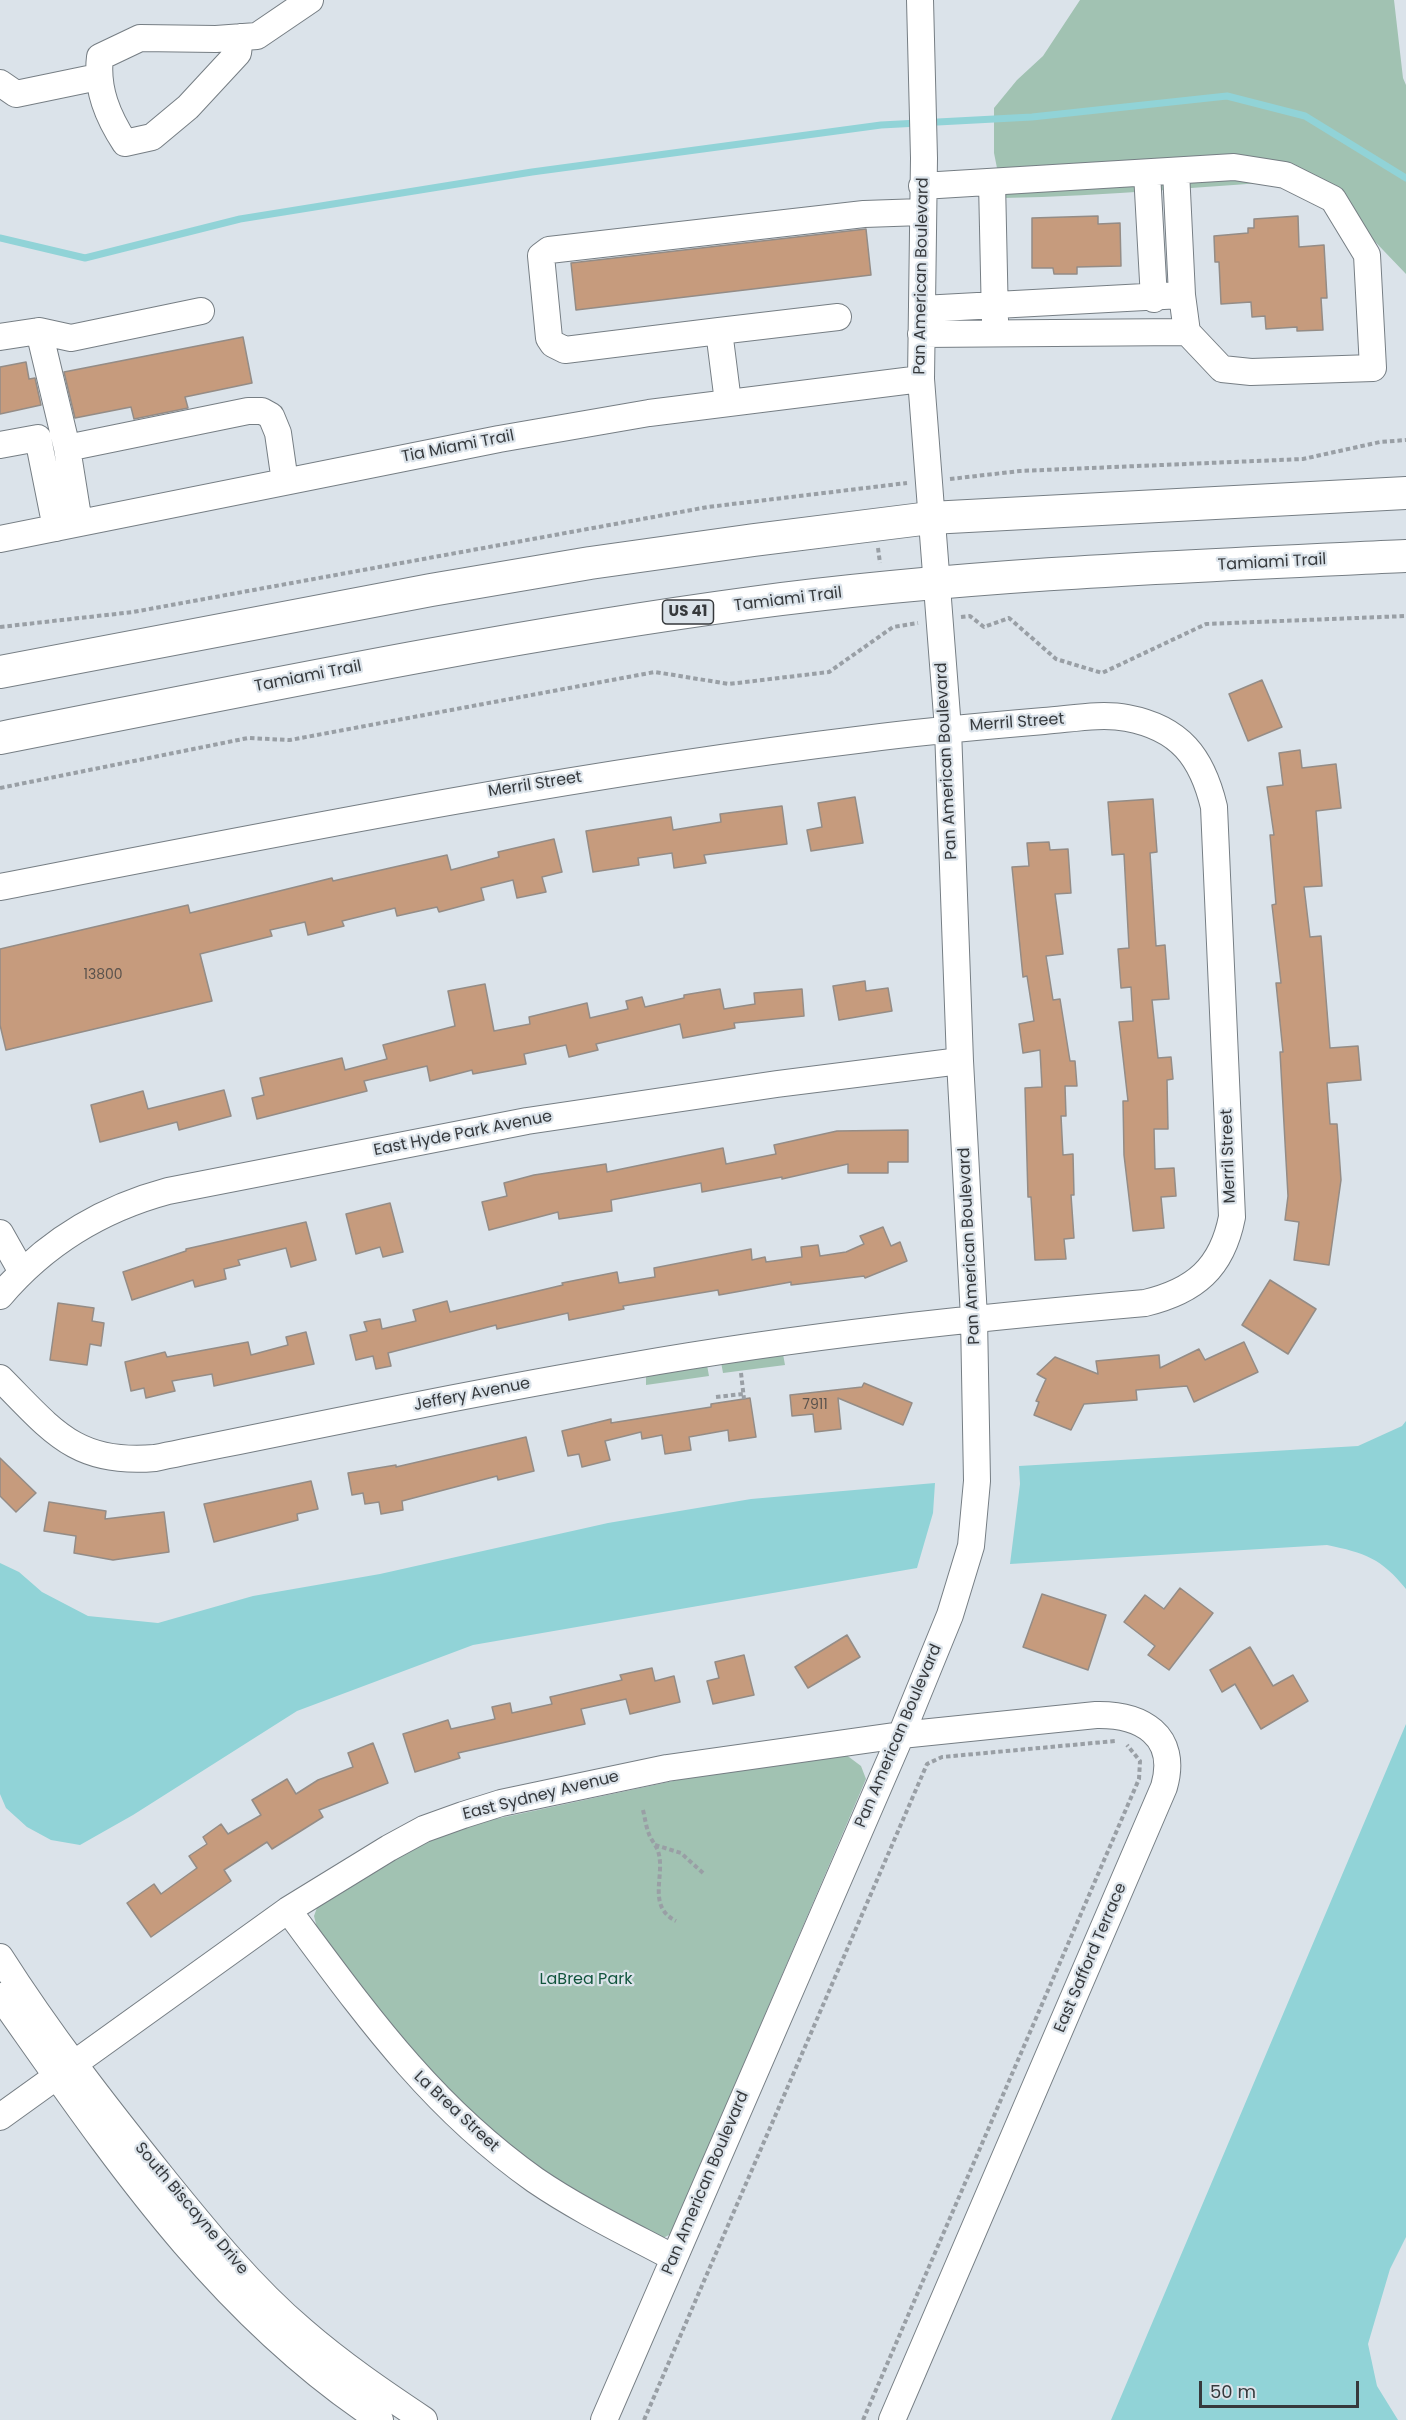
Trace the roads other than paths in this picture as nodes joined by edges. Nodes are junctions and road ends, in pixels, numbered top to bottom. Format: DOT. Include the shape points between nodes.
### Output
graph roads {
  1 [pos="310,0"];
  2 [pos="920,0"];
  3 [pos="249,36"];
  4 [pos="98,77"];
  5 [pos="0,83"];
  6 [pos="1176,171"];
  7 [pos="1147,173"];
  8 [pos="992,182"];
  9 [pos="922,186"];
  10 [pos="922,212"];
  11 [pos="1182,296"];
  12 [pos="1154,299"];
  13 [pos="1108,301"];
  14 [pos="995,305"];
  15 [pos="922,309"];
  16 [pos="201,311"];
  17 [pos="838,317"];
  18 [pos="39,331"];
  19 [pos="719,331"];
  20 [pos="1107,332"];
  21 [pos="1187,332"];
  22 [pos="995,333"];
  23 [pos="921,334"];
  24 [pos="0,338"];
  25 [pos="921,379"];
  26 [pos="728,402"];
  27 [pos="0,445"];
  28 [pos="67,452"];
  29 [pos="285,482"];
  30 [pos="1394,494"];
  31 [pos="930,518"];
  32 [pos="68,525"];
  33 [pos="0,539"];
  34 [pos="1395,557"];
  35 [pos="935,584"];
  36 [pos="0,672"];
  37 [pos="948,729"];
  38 [pos="0,738"];
  39 [pos="0,887"];
  40 [pos="960,1061"];
  41 [pos="0,1233"];
  42 [pos="22,1272"];
  43 [pos="0,1296"];
  44 [pos="974,1317"];
  45 [pos="0,1378"];
  46 [pos="901,1735"];
  47 [pos="288,1910"];
  48 [pos="0,1957"];
  49 [pos="0,1996"];
  50 [pos="65,2070"];
  51 [pos="0,2117"];
  52 [pos="674,2258"];
  53 [pos="380,2420"];
  54 [pos="423,2420"];
  55 [pos="604,2420"];
  56 [pos="892,2420"];
  1 -- 3 [label="street"];
  2 -- 9 [label="street, Pan American Boulevard"];
  3 -- 4 [label="street" via="140,38 100,57"];
  3 -- 4 [label="street" via="188,106 152,137 126,143 109,112"];
  4 -- 5 [label="street" via="16,94"];
  6 -- 7 [label="street"];
  6 -- 11 [label="street"];
  6 -- 21 [label="street" via="1234,168 1285,175 1333,199 1367,255 1373,368 1251,372 1222,369"];
  7 -- 8 [label="street"];
  7 -- 12 [label="street"];
  8 -- 9 [label="street"];
  8 -- 14 [label="street"];
  9 -- 10 [label="street, Pan American Boulevard"];
  10 -- 15 [label="street, Pan American Boulevard"];
  10 -- 19 [label="street" via="864,214 549,250 541,256 549,338 565,350"];
  11 -- 12 [label="street"];
  11 -- 21 [label="street"];
  12 -- 13 [label="street"];
  13 -- 14 [label="street"];
  13 -- 20 [label="street"];
  14 -- 15 [label="street"];
  14 -- 22 [label="street"];
  15 -- 23 [label="street, Pan American Boulevard"];
  16 -- 18 [label="street" via="71,338"];
  17 -- 19 [label="street"];
  18 -- 24 [label="street"];
  18 -- 28 [label="street"];
  19 -- 26 [label="street"];
  20 -- 21 [label="street"];
  20 -- 22 [label="street"];
  22 -- 23 [label="street"];
  23 -- 25 [label="street, Pan American Boulevard"];
  25 -- 26 [label="street, Tia Miami Trail"];
  25 -- 31 [label="street, Pan American Boulevard"];
  26 -- 29 [label="street, Tia Miami Trail" via="499,439"];
  27 -- 32 [label="street" via="38,438"];
  28 -- 29 [label="street" via="262,411 271,416 278,433"];
  28 -- 32 [label="street"];
  29 -- 32 [label="street, Tia Miami Trail"];
  30 -- 31 [label="main road"];
  31 -- 35 [label="street, Pan American Boulevard"];
  31 -- 36 [label="main road" via="590,563 266,619"];
  32 -- 33 [label="street, Tia Miami Trail"];
  34 -- 35 [label="main road, Tamiami Trail / US 41"];
  35 -- 37 [label="street, Pan American Boulevard"];
  35 -- 38 [label="main road, Tamiami Trail / US 41" via="755,603 451,649"];
  37 -- 39 [label="street, Merril Street" via="487,793"];
  37 -- 40 [label="street, Pan American Boulevard"];
  37 -- 44 [label="street, Merril Street" via="1107,716 1163,730 1195,755 1203,770 1214,807 1217,845 1232,1216 1216,1260 1204,1276 1186,1289 1145,1303"];
  40 -- 42 [label="street, East Hyde Park Avenue" via="777,1083 527,1121 168,1191 100,1215 56,1243"];
  40 -- 44 [label="street, Pan American Boulevard"];
  41 -- 42 [label="street"];
  42 -- 43 [label="street, East Hyde Park Avenue"];
  44 -- 45 [label="street, Jeffery Avenue" via="636,1365 128,1461 77,1448 57,1434"];
  44 -- 46 [label="street, Pan American Boulevard" via="977,1481 971,1546 950,1615"];
  46 -- 47 [label="street, East Sydney Avenue" via="667,1768 501,1803 424,1829 347,1871"];
  46 -- 52 [label="street, Pan American Boulevard"];
  46 -- 56 [label="street, East Safford Terrace" via="1117,1716 1152,1730 1163,1745 1168,1767 1160,1797"];
  47 -- 50 [label="street, East Sydney Avenue"];
  47 -- 52 [label="street, La Brea Street" via="386,2040 465,2124 560,2196"];
  48 -- 50 [label="street, South Biscayne Drive"];
  49 -- 50 [label="street, South Biscayne Drive"];
  50 -- 51 [label="street, East Sydney Avenue"];
  50 -- 53 [label="street, South Biscayne Drive" via="153,2206 214,2280 301,2362"];
  50 -- 54 [label="street, South Biscayne Drive" via="250,2279 302,2330"];
  52 -- 55 [label="street, Pan American Boulevard"];
}
